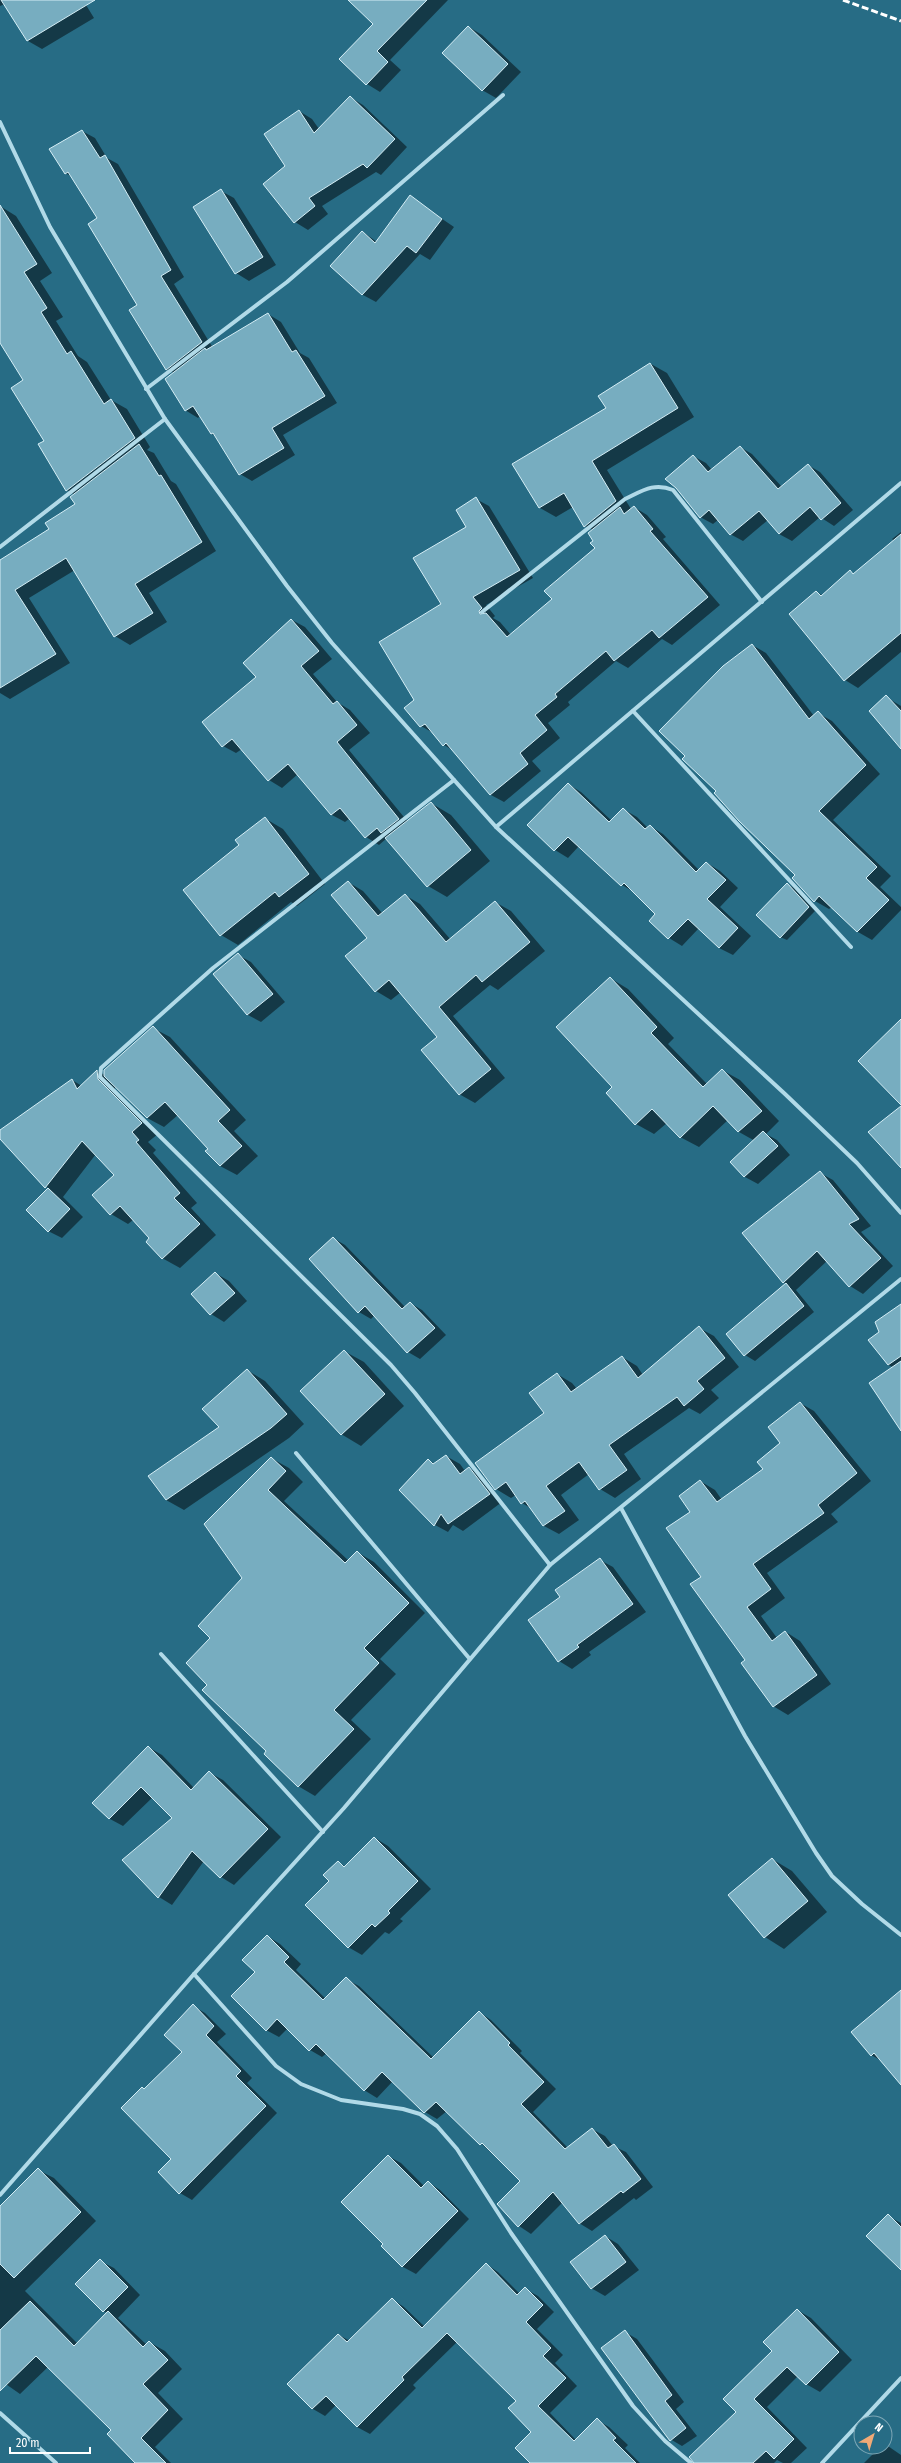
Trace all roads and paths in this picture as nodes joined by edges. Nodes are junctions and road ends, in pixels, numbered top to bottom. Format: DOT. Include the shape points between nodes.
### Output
graph roads {
  1 [pos="503,95"];
  2 [pos="0,122"];
  3 [pos="146,389"];
  4 [pos="165,419"];
  5 [pos="901,483"];
  6 [pos="0,547"];
  7 [pos="762,602"];
  8 [pos="482,612"];
  9 [pos="633,711"];
  10 [pos="454,780"];
  11 [pos="496,826"];
  12 [pos="851,947"];
  13 [pos="901,1213"];
  14 [pos="901,1279"];
  15 [pos="296,1454"];
  16 [pos="621,1508"];
  17 [pos="550,1565"];
  18 [pos="161,1654"];
  19 [pos="469,1658"];
  20 [pos="323,1832"];
  21 [pos="901,1935"];
  22 [pos="194,1974"];
  23 [pos="0,2195"];
  24 [pos="901,2378"];
  25 [pos="0,2413"];
  26 [pos="56,2463"];
  27 [pos="691,2463"];
  28 [pos="822,2463"];
  1 -- 3 [label="street" via="287,282"];
  2 -- 3 [label="street" via="50,227"];
  3 -- 4 [label="street"];
  4 -- 6 [label="street"];
  4 -- 10 [label="street" via="332,643"];
  5 -- 7 [label="street"];
  7 -- 8 [label="street" via="673,490 662,485 650,486 626,499"];
  7 -- 9 [label="street"];
  9 -- 11 [label="street"];
  9 -- 12 [label="street"];
  10 -- 11 [label="street"];
  10 -- 17 [label="street" via="213,968 101,1068 100,1077 390,1365 415,1393"];
  11 -- 13 [label="street" via="785,1094 857,1163"];
  14 -- 16 [label="street"];
  15 -- 19 [label="street"];
  16 -- 17 [label="street"];
  16 -- 21 [label="street" via="745,1736 816,1853 832,1876"];
  17 -- 19 [label="street"];
  18 -- 20 [label="street"];
  19 -- 20 [label="street"];
  20 -- 22 [label="street"];
  22 -- 23 [label="street"];
  22 -- 27 [label="street" via="276,2066 301,2084 340,2100 420,2114 437,2126 457,2149 511,2233 633,2406"];
  24 -- 28 [label="street"];
  25 -- 26 [label="street"];
}
